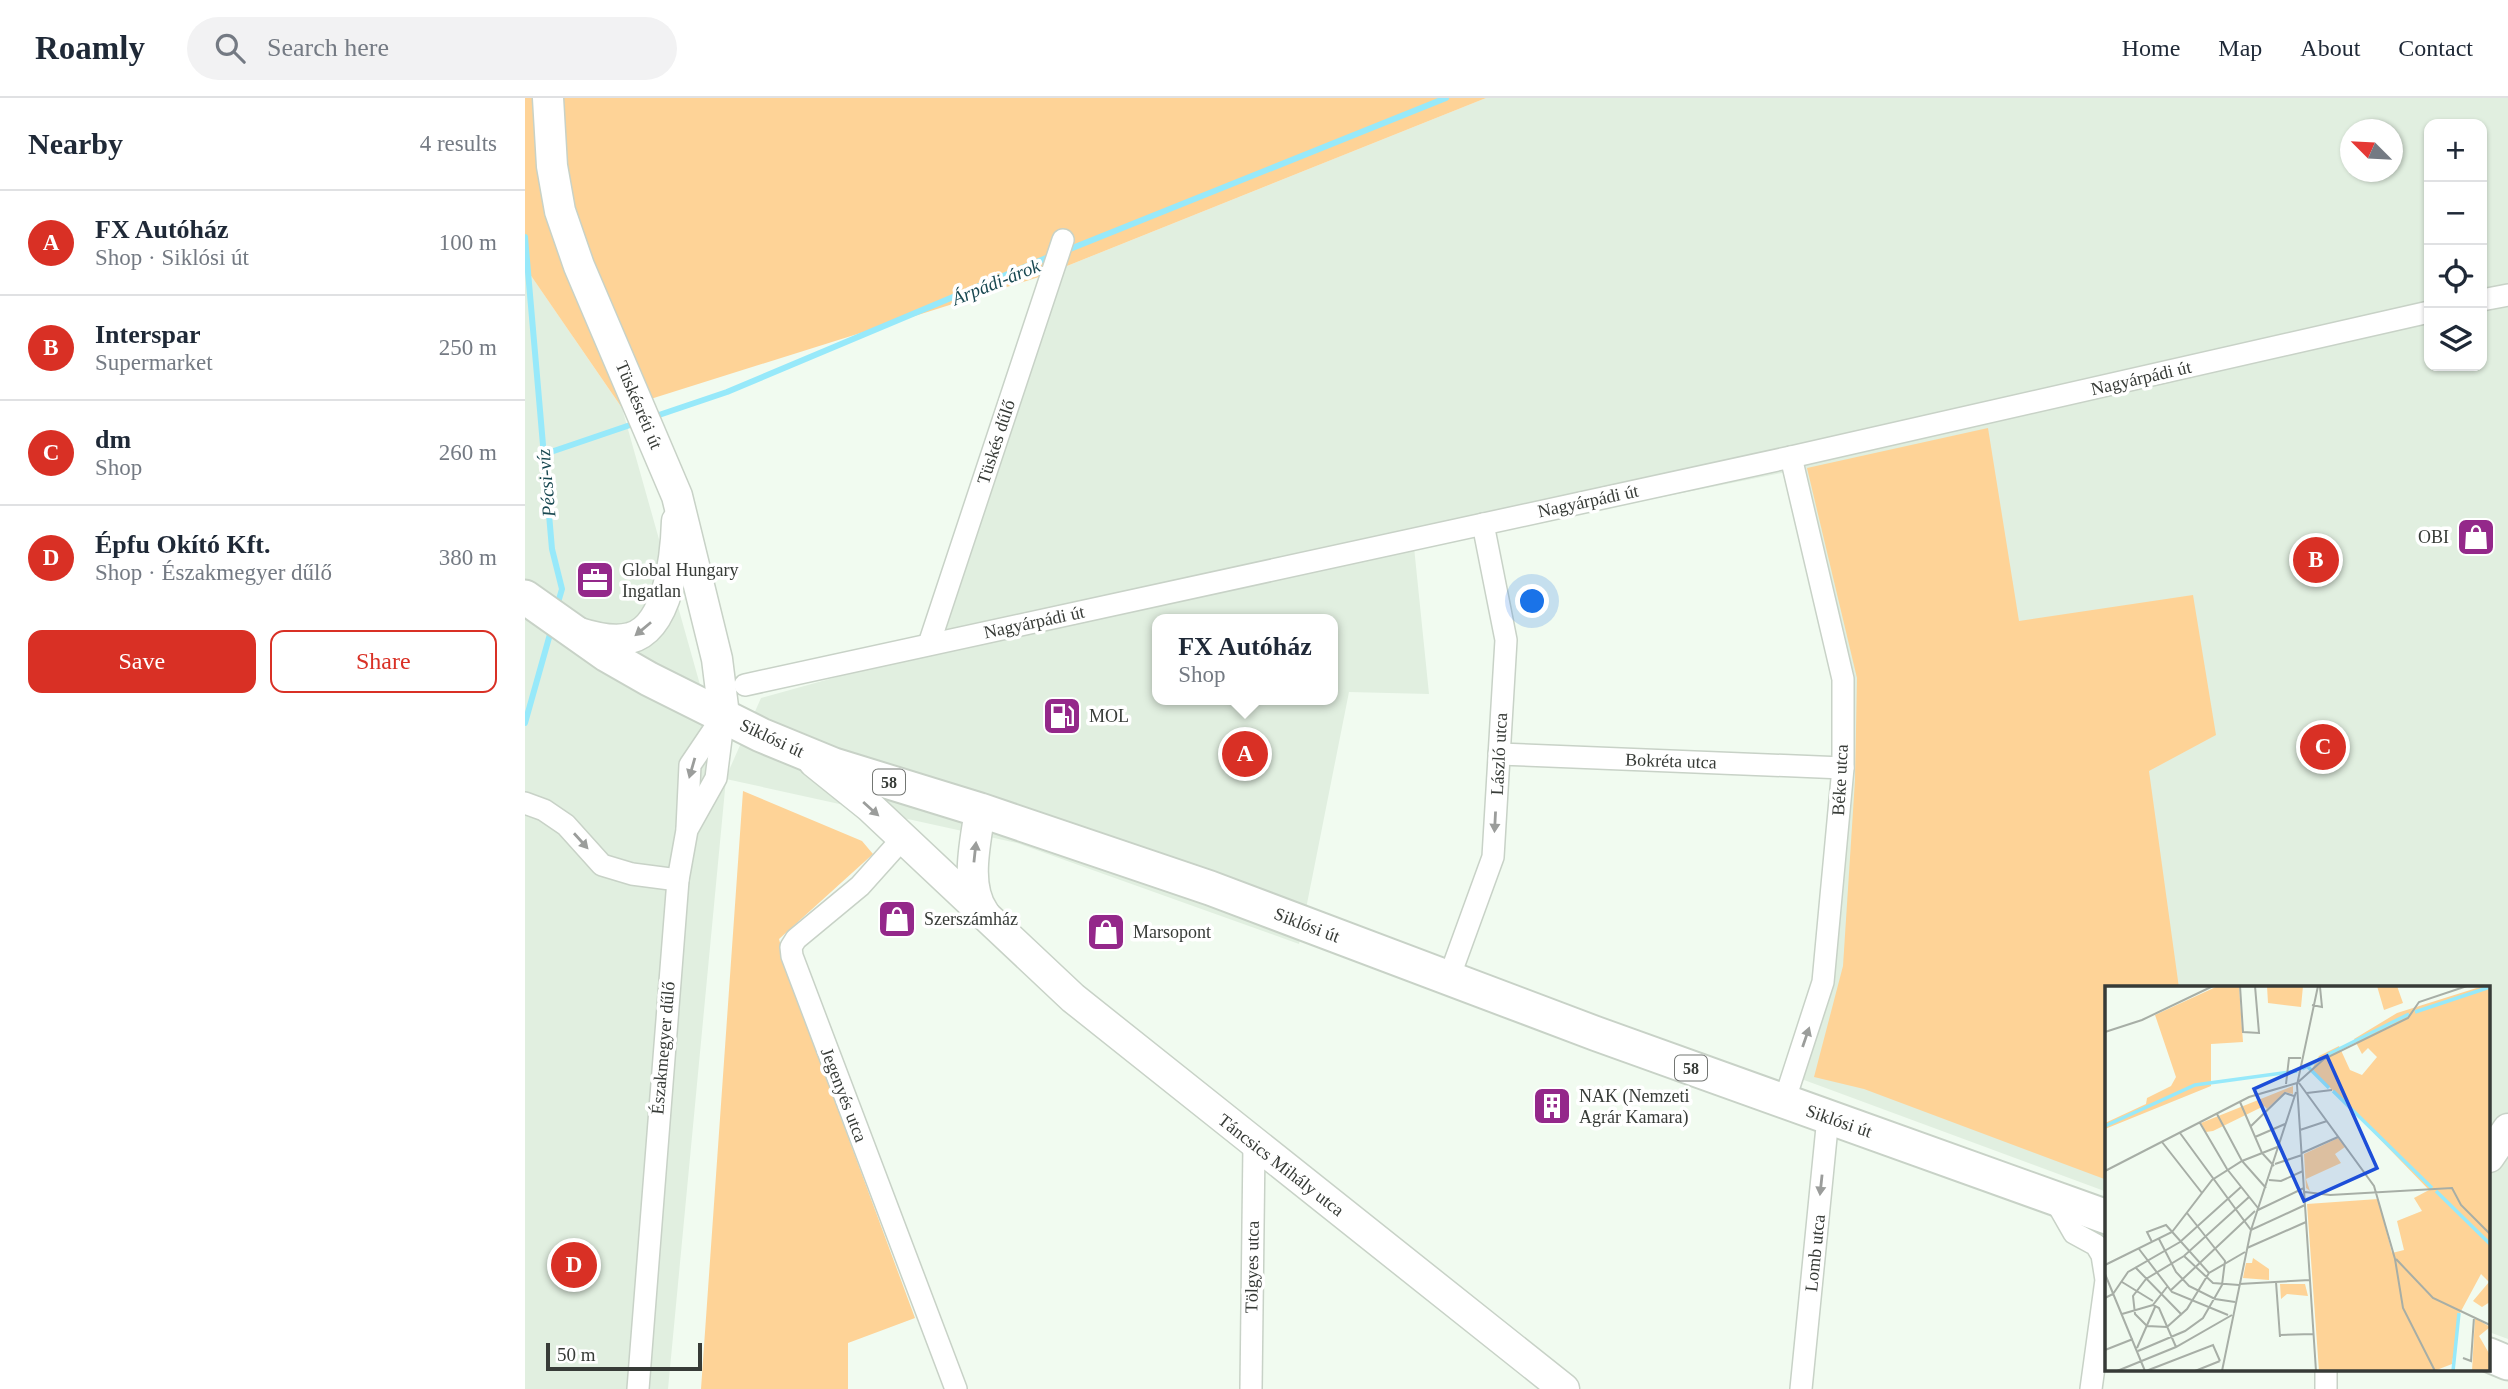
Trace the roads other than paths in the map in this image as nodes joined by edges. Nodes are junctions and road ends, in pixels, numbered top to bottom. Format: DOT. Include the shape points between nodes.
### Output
graph roads {
  1 [pos="548,98"];
  2 [pos="1060,250"];
  3 [pos="2508,295"];
  4 [pos="2487,299"];
  5 [pos="2424,313"];
  6 [pos="1791,457"];
  7 [pos="677,496"];
  8 [pos="1483,524"];
  9 [pos="531,602"];
  10 [pos="571,631"];
  11 [pos="929,645"];
  12 [pos="745,685"];
  13 [pos="724,715"];
  14 [pos="800,751"];
  15 [pos="1499,754"];
  16 [pos="1843,768"];
  17 [pos="525,803"];
  18 [pos="979,810"];
  19 [pos="903,838"];
  20 [pos="678,880"];
  21 [pos="1004,934"];
  22 [pos="1450,978"];
  23 [pos="1784,1102"];
  24 [pos="1828,1117"];
  25 [pos="2508,1129"];
  26 [pos="1254,1145"];
  27 [pos="2491,1154"];
  28 [pos="2054,1198"];
  29 [pos="2105,1216"];
  30 [pos="2105,1271"];
  31 [pos="2105,1287"];
  32 [pos="2105,1320"];
  33 [pos="2491,1356"];
  34 [pos="2095,1357"];
  35 [pos="2508,1363"];
  36 [pos="1542,1379"];
  37 [pos="638,1389"];
  38 [pos="956,1389"];
  39 [pos="1251,1389"];
  40 [pos="1564,1389"];
  41 [pos="1801,1389"];
  42 [pos="2091,1389"];
  1 -- 7 [label="street, Tüskésréti út" via="560,211"];
  2 -- 11 [label="street, Tüskés dűlő"];
  3 -- 4 [label="street"];
  5 -- 6 [label="street, Nagyárpádi út"];
  6 -- 8 [label="street, Nagyárpádi út"];
  6 -- 16 [label="street, Béke utca" via="1843,679"];
  7 -- 10 [label="street, one-way" via="672,571 656,617 629,639 603,639"];
  7 -- 13 [label="street, Tüskésréti út" via="717,659"];
  8 -- 11 [label="street, Nagyárpádi út"];
  8 -- 15 [label="street, László utca" via="1506,640"];
  9 -- 10 [label="main road, Siklósi út / 58"];
  10 -- 13 [label="main road, Siklósi út / 58" via="649,679"];
  11 -- 12 [label="street, Nagyárpádi út"];
  13 -- 14 [label="main road, Siklósi út / 58"];
  13 -- 20 [label="street, Északmegyer dűlő" via="716,778 687,830"];
  14 -- 18 [label="main road, Siklósi út / 58"];
  14 -- 19 [label="street, Táncsics Mihály utca, one-way"];
  15 -- 16 [label="street, Bokréta utca"];
  15 -- 22 [label="street, László utca, one-way" via="1493,857"];
  23 -- 16 [label="street, Béke utca, one-way" via="1823,982"];
  17 -- 20 [label="street, one-way" via="566,825 602,865"];
  21 -- 18 [label="street, Táncsics Mihály utca, one-way" via="982,910 976,895 973,874"];
  18 -- 22 [label="main road, Siklósi út / 58" via="1210,888"];
  19 -- 21 [label="street, Táncsics Mihály utca"];
  19 -- 38 [label="street, Jegenyés utca" via="860,886 791,947"];
  20 -- 37 [label="street, Északmegyer dűlő"];
  21 -- 26 [label="street, Táncsics Mihály utca" via="1073,998"];
  22 -- 23 [label="main road, Siklósi út / 58"];
  23 -- 24 [label="main road, Siklósi út / 58"];
  24 -- 28 [label="main road, Siklósi út / 58"];
  24 -- 41 [label="street, Lomb utca, one-way"];
  25 -- 27 [label="street"];
  26 -- 36 [label="street, Táncsics Mihály utca"];
  26 -- 39 [label="street, Tölgyes utca"];
  28 -- 29 [label="main road, Siklósi út / 58"];
  28 -- 30 [label="street" via="2074,1233 2096,1245"];
  31 -- 34 [label="street"];
  32 -- 34 [label="street"];
  33 -- 35 [label="main road"];
  34 -- 42 [label="street"];
  36 -- 40 [label="street, Táncsics Mihály utca"];
}
